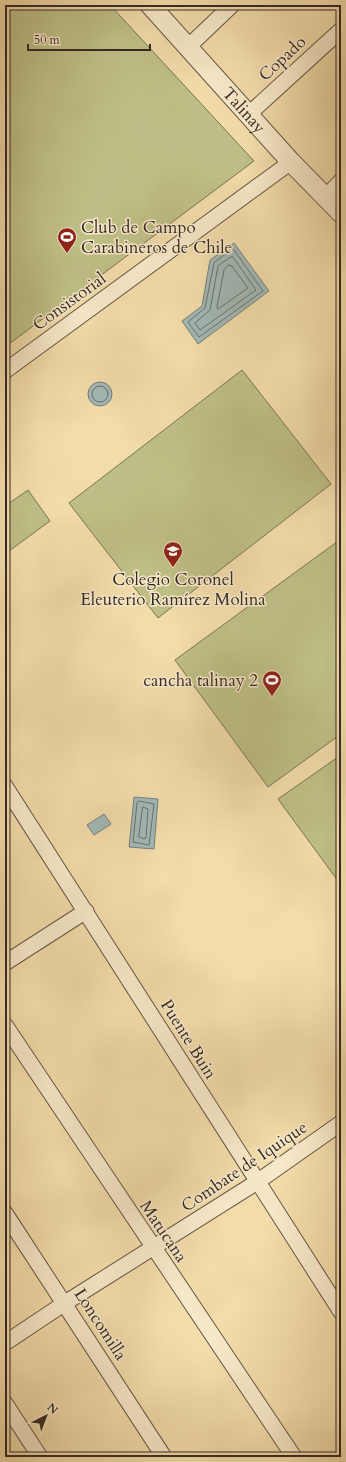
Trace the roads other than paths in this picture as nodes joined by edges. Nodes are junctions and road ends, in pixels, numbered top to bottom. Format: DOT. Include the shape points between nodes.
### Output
graph roads {
  1 [pos="150,5"];
  2 [pos="232,5"];
  3 [pos="341,30"];
  4 [pos="188,47"];
  5 [pos="249,114"];
  6 [pos="291,162"];
  7 [pos="341,181"];
  8 [pos="326,197"];
  9 [pos="341,213"];
  10 [pos="5,371"];
  11 [pos="5,786"];
  12 [pos="86,911"];
  13 [pos="5,964"];
  14 [pos="5,1025"];
  15 [pos="341,1123"];
  16 [pos="257,1182"];
  17 [pos="5,1214"];
  18 [pos="153,1249"];
  19 [pos="65,1303"];
  20 [pos="341,1312"];
  21 [pos="5,1343"];
  22 [pos="5,1403"];
  23 [pos="40,1457"];
  24 [pos="164,1457"];
  25 [pos="294,1457"];
  1 -- 4 [label="street, Talinay"];
  2 -- 4 [label="street"];
  3 -- 5 [label="street, Copado"];
  4 -- 5 [label="street, Talinay"];
  5 -- 6 [label="street, Talinay"];
  6 -- 8 [label="street, Talinay"];
  6 -- 10 [label="street, Consistorial"];
  7 -- 8 [label="street"];
  8 -- 9 [label="street, Talinay"];
  11 -- 12 [label="street, Puente Buin"];
  12 -- 13 [label="street"];
  12 -- 16 [label="street, Puente Buin"];
  14 -- 18 [label="street, Matucana"];
  15 -- 16 [label="street, Combate de Iquique"];
  16 -- 18 [label="street, Combate de Iquique"];
  16 -- 20 [label="street, Puente Buin"];
  17 -- 19 [label="street, Loncomilla"];
  18 -- 19 [label="street, Combate de Iquique"];
  18 -- 25 [label="street, Matucana"];
  19 -- 21 [label="street, Combate de Iquique"];
  19 -- 24 [label="street, Loncomilla"];
  22 -- 23 [label="street"];
}
